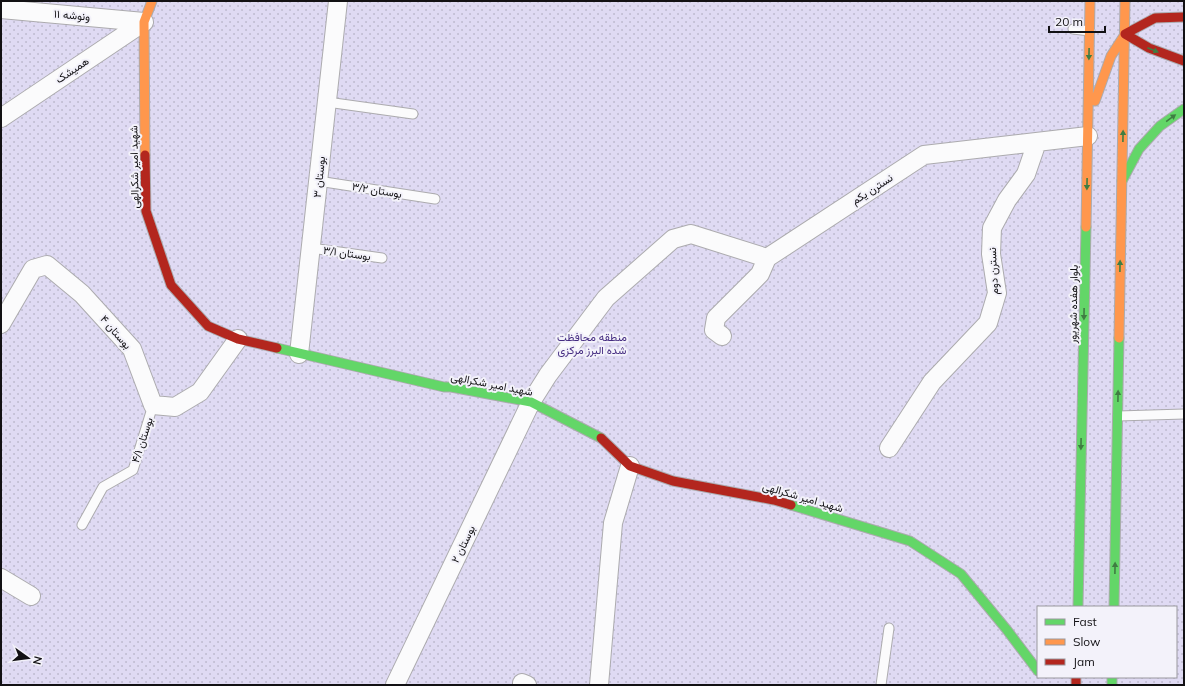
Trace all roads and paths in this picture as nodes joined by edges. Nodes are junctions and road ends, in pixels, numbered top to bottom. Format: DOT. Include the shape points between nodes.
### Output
graph roads {
  1 [pos="152,1"];
  2 [pos="338,1"];
  3 [pos="1090,1"];
  4 [pos="1125,1"];
  5 [pos="1,9"];
  6 [pos="1184,17"];
  7 [pos="1114,21"];
  8 [pos="144,22"];
  9 [pos="1073,29"];
  10 [pos="1090,31"];
  11 [pos="1125,34"];
  12 [pos="1184,61"];
  13 [pos="327,102"];
  14 [pos="1184,109"];
  15 [pos="413,114"];
  16 [pos="1,118"];
  17 [pos="1088,136"];
  18 [pos="1037,142"];
  19 [pos="318,181"];
  20 [pos="1122,181"];
  21 [pos="435,199"];
  22 [pos="311,248"];
  23 [pos="382,258"];
  24 [pos="766,258"];
  25 [pos="1,324"];
  26 [pos="722,336"];
  27 [pos="238,339"];
  28 [pos="299,354"];
  29 [pos="531,402"];
  30 [pos="153,405"];
  31 [pos="1184,414"];
  32 [pos="1118,416"];
  33 [pos="889,448"];
  34 [pos="630,466"];
  35 [pos="82,525"];
  36 [pos="1,578"];
  37 [pos="31,596"];
  38 [pos="1078,606"];
  39 [pos="1114,606"];
  40 [pos="889,628"];
  41 [pos="1037,670"];
  42 [pos="395,685"];
  43 [pos="599,685"];
  44 [pos="881,685"];
  1 -- 8 [label="street, شهید امیر شکرالهی"];
  2 -- 13 [label="street, بوستان ۳"];
  3 -- 10 [label="street, بلوار هفده شهریور"];
  4 -- 11 [label="street"];
  5 -- 8 [label="street, ونوشه ۱۱"];
  6 -- 11 [label="street" via="1155,18"];
  7 -- 11 [label="street"];
  8 -- 16 [label="street, همیشک"];
  8 -- 27 [label="street, شهید امیر شکرالهی" via="146,211 171,285 208,326"];
  9 -- 10 [label="lane"];
  10 -- 17 [label="street, بلوار هفده شهریور, one-way"];
  11 -- 12 [label="street, one-way" via="1148,48"];
  11 -- 17 [label="street" via="1111,56 1104,74"];
  20 -- 11 [label="street, one-way"];
  13 -- 15 [label="lane"];
  13 -- 19 [label="street, بوستان ۳"];
  20 -- 14 [label="street, one-way" via="1139,149 1160,126"];
  17 -- 18 [label="street, نسترن یکم"];
  17 -- 38 [label="street, بلوار هفده شهریور, one-way"];
  18 -- 24 [label="street, نسترن یکم" via="924,155"];
  18 -- 33 [label="street, نسترن دوم" via="1026,174 1007,200 992,228 991,254 996,292 988,323 932,382"];
  19 -- 21 [label="lane, بوستان ۳/۲"];
  19 -- 22 [label="street, بوستان ۳"];
  32 -- 20 [label="street, one-way"];
  22 -- 23 [label="lane, بوستان ۳/۱"];
  22 -- 28 [label="street, بوستان ۳"];
  24 -- 26 [label="street" via="760,274 716,318 714,330"];
  24 -- 29 [label="street, بوستان ۲" via="706,237 691,234 673,239 606,298 548,375"];
  25 -- 30 [label="street, بوستان ۴" via="33,269 47,265 82,294 132,348"];
  27 -- 28 [label="street, شهید امیر شکرالهی"];
  27 -- 30 [label="street" via="200,392 175,407"];
  28 -- 29 [label="street, شهید امیر شکرالهی" via="444,387"];
  29 -- 34 [label="street, شهید امیر شکرالهی" via="602,439"];
  29 -- 42 [label="street, بوستان ۲"];
  30 -- 35 [label="lane, بوستان ۴/۱" via="133,470 103,487"];
  31 -- 32 [label="lane"];
  39 -- 32 [label="street, one-way"];
  34 -- 41 [label="street, شهید امیر شکرالهی" via="673,481 774,500 910,541 961,574"];
  34 -- 43 [label="street" via="613,523"];
  36 -- 37 [label="street"];
  40 -- 44 [label="lane"];
}
